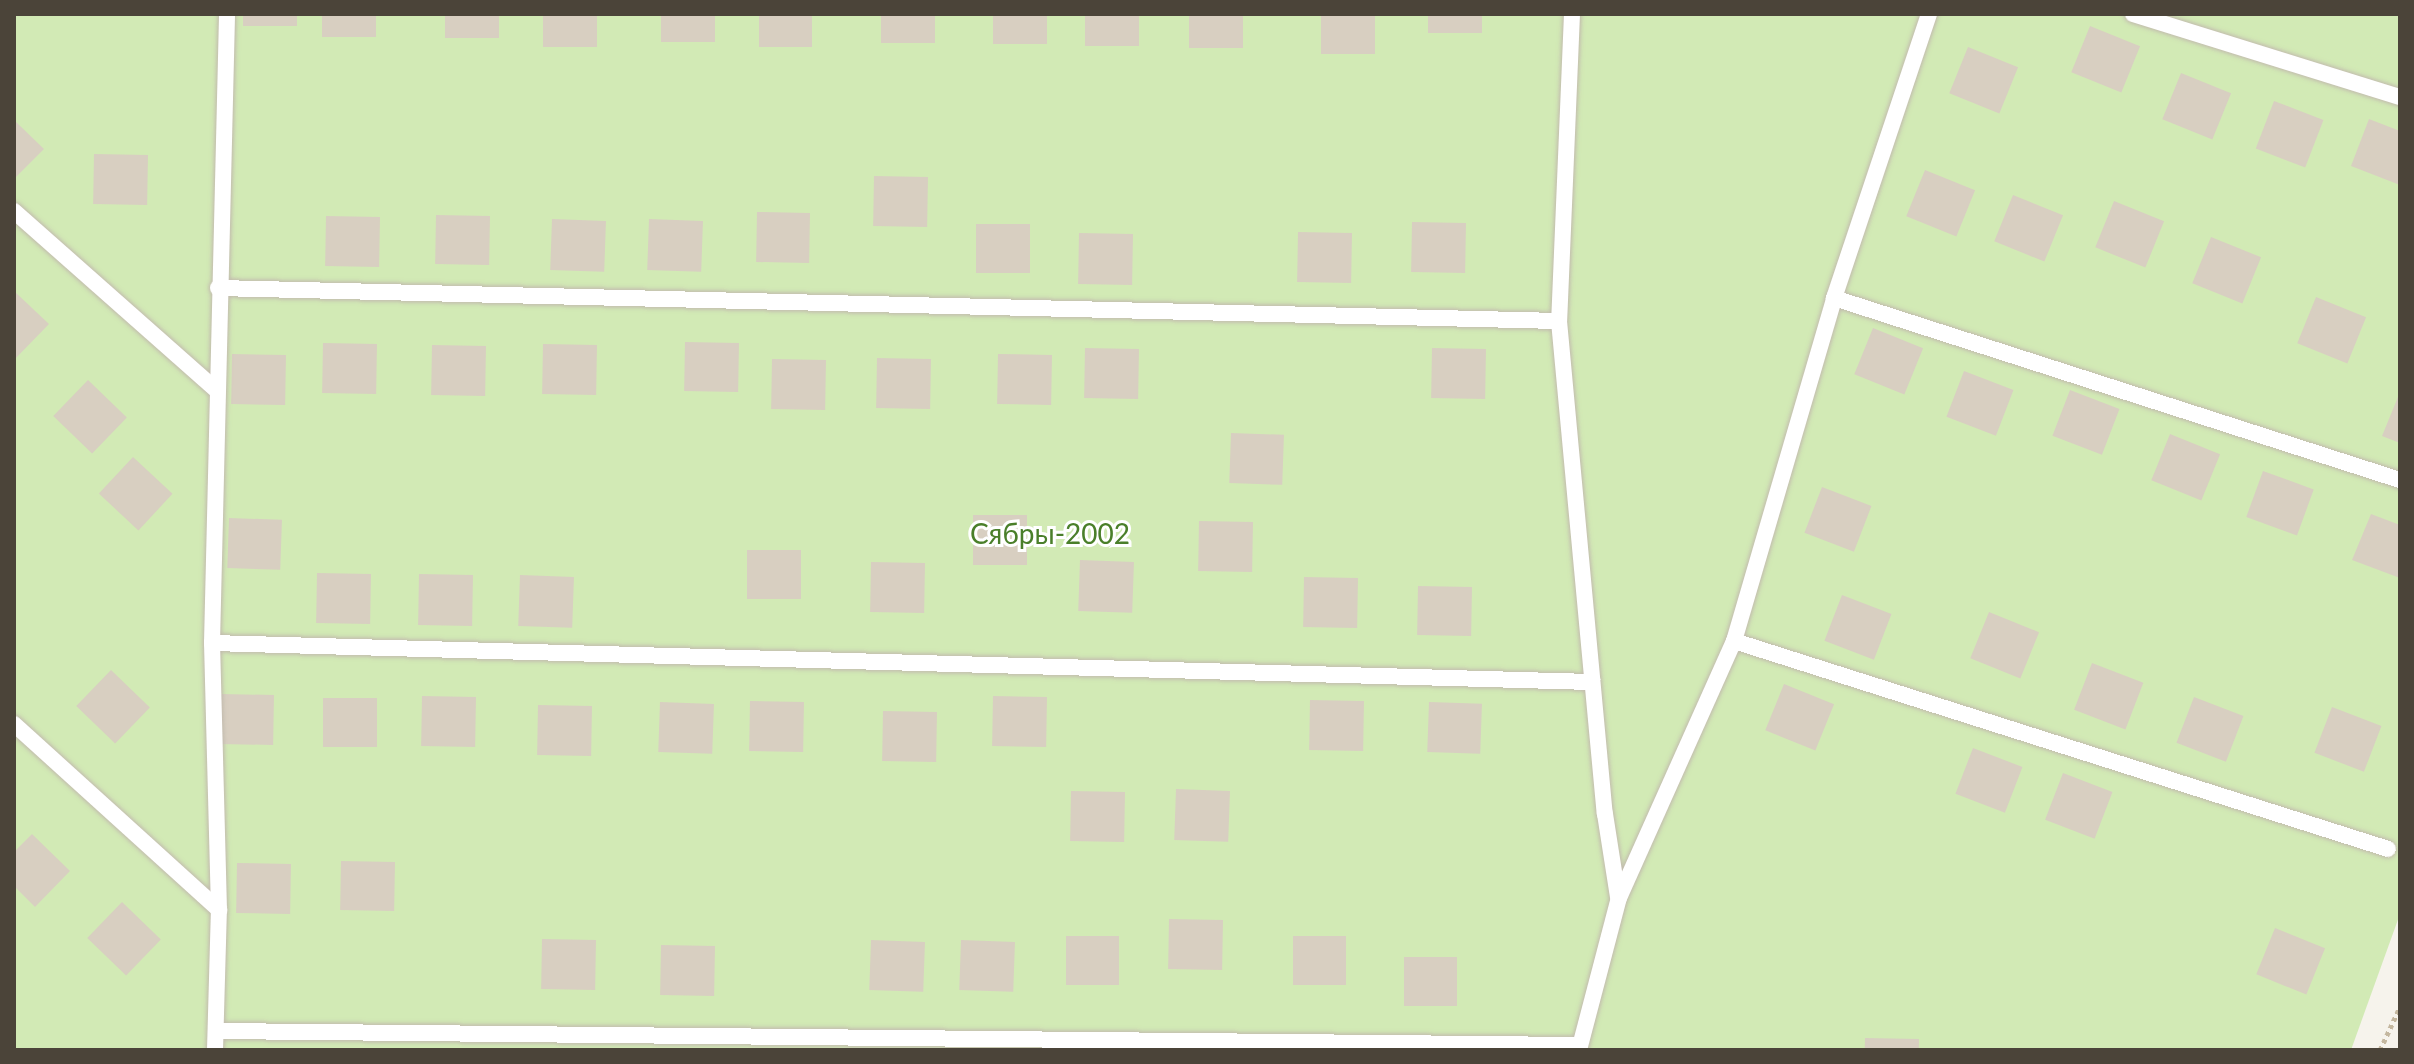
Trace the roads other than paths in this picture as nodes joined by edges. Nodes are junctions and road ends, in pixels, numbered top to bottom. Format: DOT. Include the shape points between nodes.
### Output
graph roads {
  1 [pos="227,14"];
  2 [pos="1572,14"];
  3 [pos="1929,14"];
  4 [pos="2133,14"];
  5 [pos="2400,97"];
  6 [pos="14,211"];
  7 [pos="218,288"];
  8 [pos="1834,298"];
  9 [pos="1559,321"];
  10 [pos="216,390"];
  11 [pos="2400,480"];
  12 [pos="1734,641"];
  13 [pos="212,643"];
  14 [pos="1592,682"];
  15 [pos="14,724"];
  16 [pos="2388,849"];
  17 [pos="1619,898"];
  18 [pos="219,910"];
  19 [pos="216,1031"];
  20 [pos="1579,1047"];
  21 [pos="215,1050"];
  1 -- 7 [label="lane"];
  2 -- 9 [label="lane"];
  3 -- 8 [label="lane"];
  4 -- 5 [label="lane"];
  6 -- 10 [label="lane"];
  7 -- 9 [label="lane"];
  7 -- 10 [label="lane"];
  8 -- 11 [label="lane"];
  8 -- 12 [label="lane"];
  9 -- 14 [label="lane"];
  10 -- 13 [label="lane"];
  12 -- 16 [label="lane"];
  12 -- 17 [label="lane"];
  13 -- 14 [label="lane"];
  13 -- 18 [label="lane"];
  14 -- 17 [label="lane"];
  15 -- 18 [label="lane"];
  17 -- 20 [label="lane"];
  18 -- 19 [label="lane"];
  19 -- 20 [label="lane"];
  19 -- 21 [label="lane"];
}
